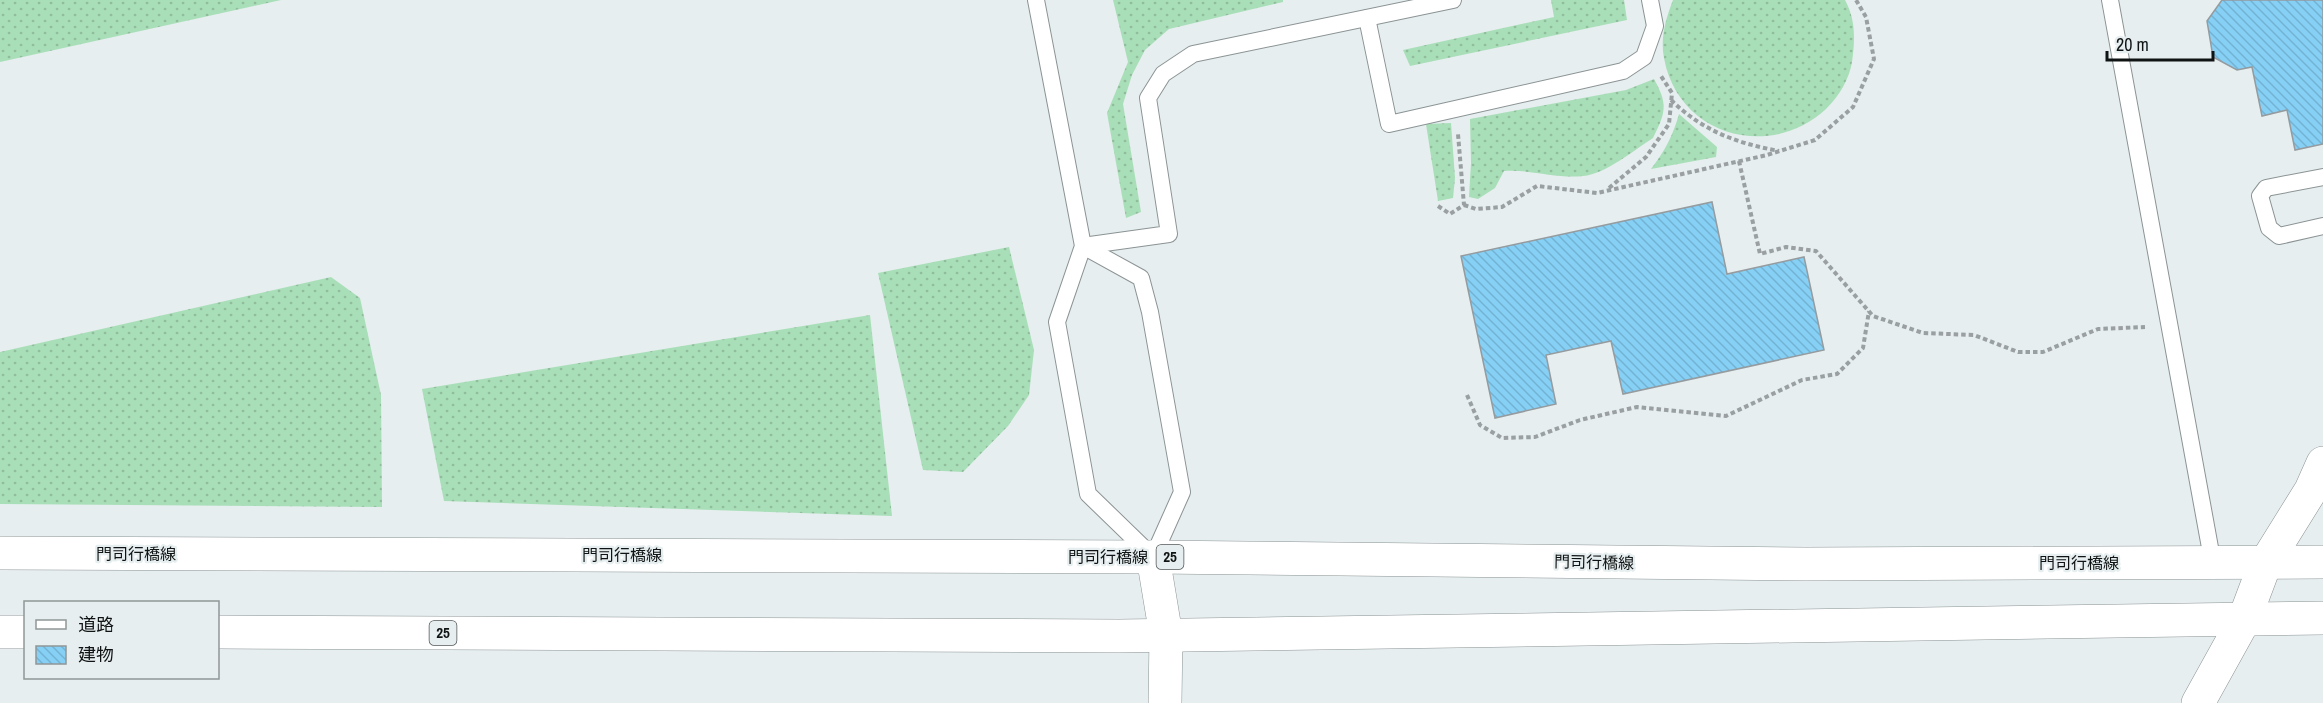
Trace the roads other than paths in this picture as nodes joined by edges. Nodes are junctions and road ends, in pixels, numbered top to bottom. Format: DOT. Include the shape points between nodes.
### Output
graph roads {
  1 [pos="1036,0"];
  2 [pos="1452,0"];
  3 [pos="1650,0"];
  4 [pos="2110,0"];
  5 [pos="1367,18"];
  6 [pos="2323,177"];
  7 [pos="2323,226"];
  8 [pos="1083,246"];
  9 [pos="2323,463"];
  10 [pos="0,553"];
  11 [pos="1153,557"];
  12 [pos="2323,562"];
  13 [pos="2213,564"];
  14 [pos="2265,564"];
  15 [pos="2323,618"];
  16 [pos="2244,620"];
  17 [pos="0,632"];
  18 [pos="24,632"];
  19 [pos="219,632"];
  20 [pos="1166,635"];
  21 [pos="1165,703"];
  22 [pos="2198,703"];
  1 -- 8 [label="lane"];
  2 -- 5 [label="lane"];
  3 -- 5 [label="lane" via="1655,26 1644,57 1623,70 1389,124"];
  4 -- 13 [label="lane"];
  5 -- 8 [label="lane" via="1193,54 1163,74 1148,98 1169,234"];
  6 -- 7 [label="lane" via="2266,188 2260,196 2269,228 2279,236"];
  8 -- 11 [label="lane" via="1057,322 1088,494"];
  8 -- 11 [label="lane" via="1141,278 1150,312 1182,492"];
  9 -- 14 [label="main road" via="2311,490"];
  10 -- 11 [label="main road, 門司行橋線 / 25"];
  11 -- 13 [label="main road, 門司行橋線 / 25"];
  11 -- 20 [label="main road"];
  12 -- 14 [label="main road, 門司行橋線 / 25"];
  13 -- 14 [label="main road, 門司行橋線 / 25"];
  14 -- 16 [label="main road"];
  15 -- 16 [label="main road, 25"];
  16 -- 20 [label="main road, 25"];
  16 -- 22 [label="main road"];
  17 -- 18 [label="main road"];
  19 -- 20 [label="main road, 25"];
  20 -- 21 [label="main road"];
}
